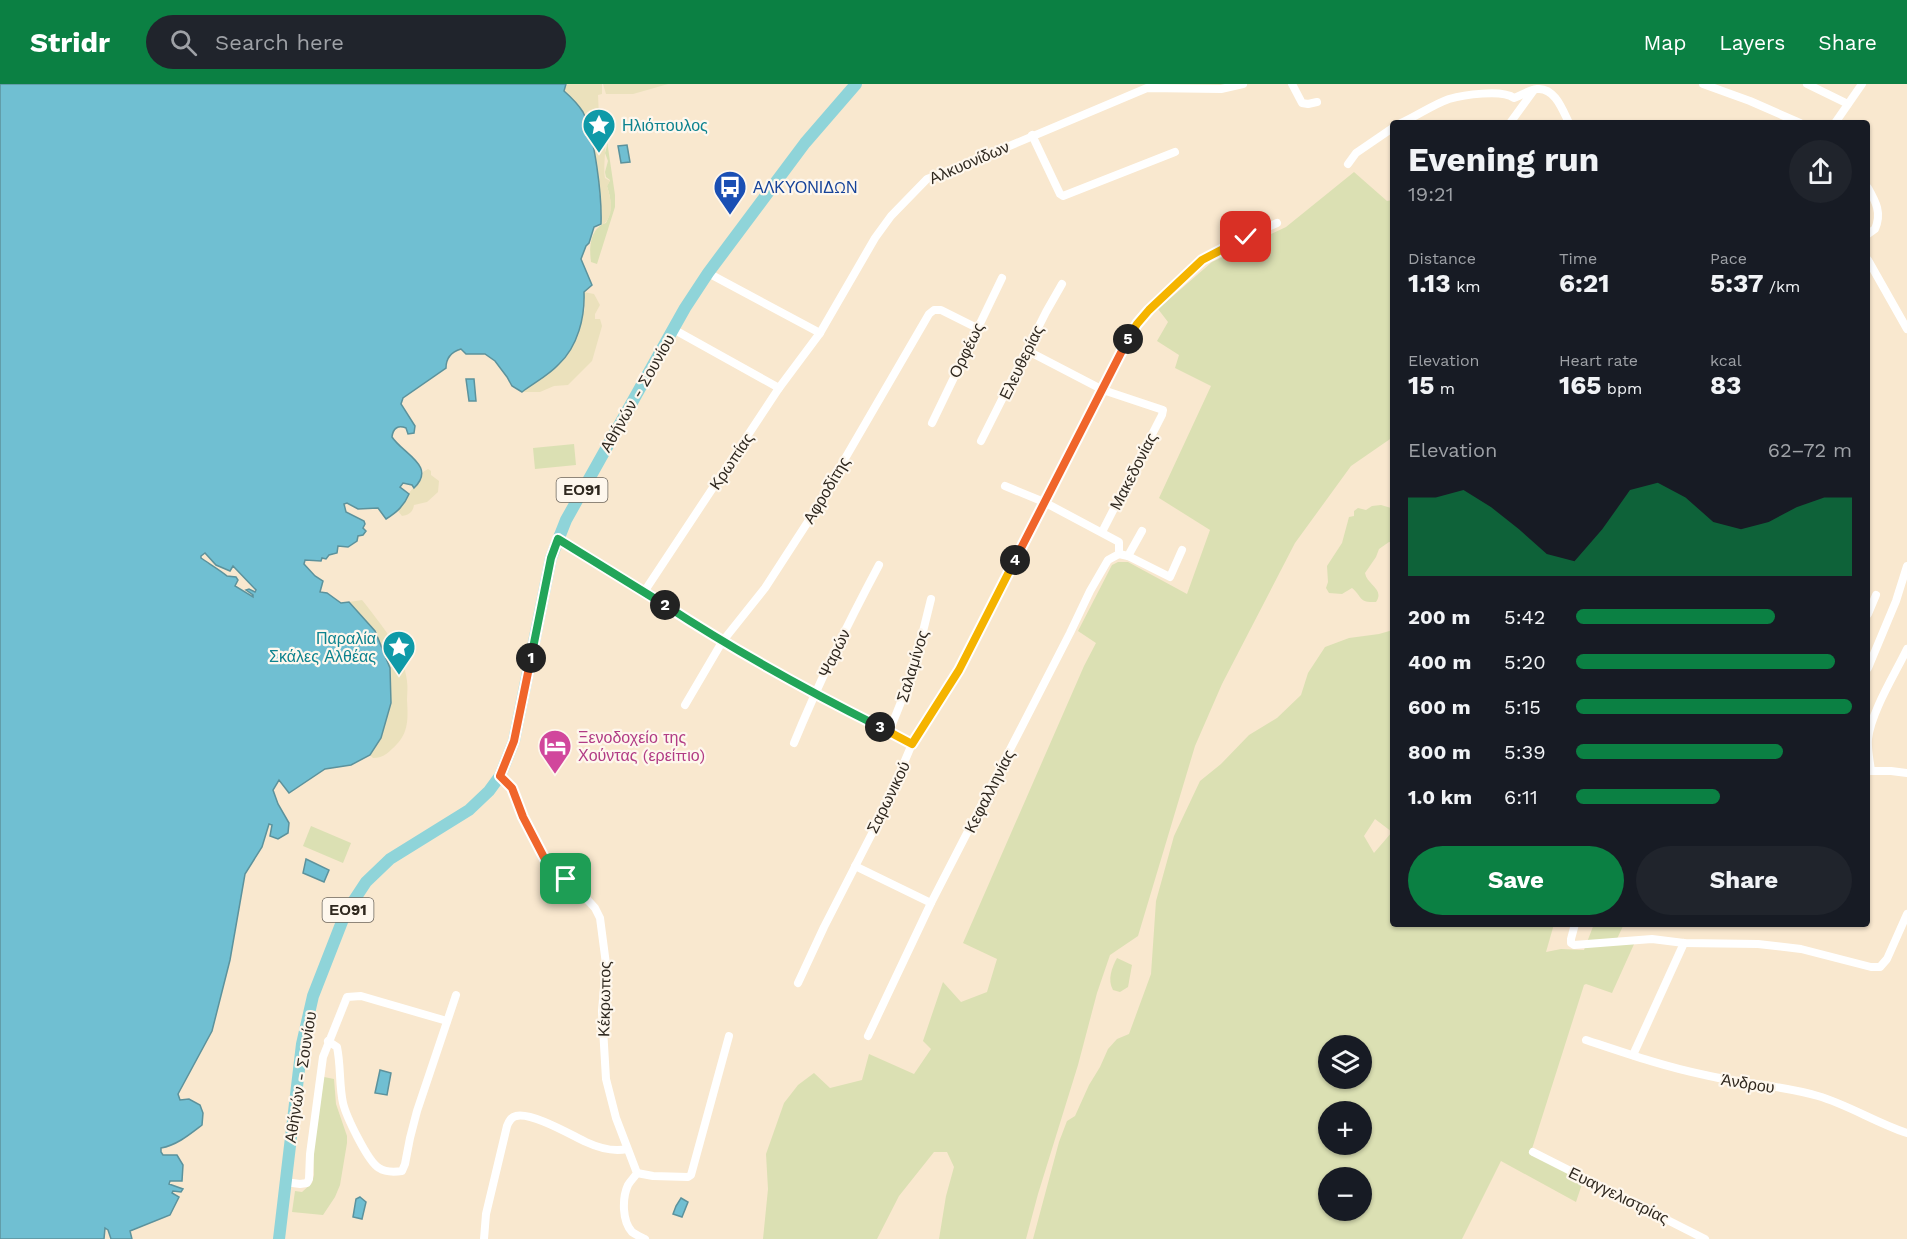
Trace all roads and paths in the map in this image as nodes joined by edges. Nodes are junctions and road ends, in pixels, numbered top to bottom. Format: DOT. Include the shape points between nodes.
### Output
graph roads {
  1 [pos="856,84"];
  2 [pos="1242,84"];
  3 [pos="1292,84"];
  4 [pos="1702,84"];
  5 [pos="1807,84"];
  6 [pos="1862,84"];
  7 [pos="1149,86"];
  8 [pos="1535,90"];
  9 [pos="1317,102"];
  10 [pos="1848,104"];
  11 [pos="1407,120"];
  12 [pos="1512,120"];
  13 [pos="1568,120"];
  14 [pos="1793,120"];
  15 [pos="1837,120"];
  16 [pos="1390,130"];
  17 [pos="1032,135"];
  18 [pos="1174,152"];
  19 [pos="1348,164"];
  20 [pos="1870,191"];
  21 [pos="1277,223"];
  22 [pos="1870,233"];
  23 [pos="1870,264"];
  24 [pos="708,273"];
  25 [pos="1002,278"];
  26 [pos="1062,284"];
  27 [pos="977,328"];
  28 [pos="673,329"];
  29 [pos="1907,329"];
  30 [pos="820,333"];
  31 [pos="1028,351"];
  32 [pos="779,388"];
  33 [pos="1103,390"];
  34 [pos="932,423"];
  35 [pos="981,441"];
  36 [pos="1005,486"];
  37 [pos="1044,502"];
  38 [pos="1142,531"];
  39 [pos="1102,532"];
  40 [pos="558,539"];
  41 [pos="1182,550"];
  42 [pos="1119,554"];
  43 [pos="1128,556"];
  44 [pos="879,565"];
  45 [pos="1907,566"];
  46 [pos="644,592"];
  47 [pos="1876,594"];
  48 [pos="931,599"];
  49 [pos="1870,609"];
  50 [pos="722,642"];
  51 [pos="1907,649"];
  52 [pos="1870,663"];
  53 [pos="814,694"];
  54 [pos="685,705"];
  55 [pos="1870,729"];
  56 [pos="889,732"];
  57 [pos="794,743"];
  58 [pos="912,744"];
  59 [pos="1870,771"];
  60 [pos="1907,773"];
  61 [pos="500,776"];
  62 [pos="855,866"];
  63 [pos="931,903"];
  64 [pos="1907,914"];
  65 [pos="1574,927"];
  66 [pos="1684,943"];
  67 [pos="798,983"];
  68 [pos="456,995"];
  69 [pos="447,1021"];
  70 [pos="729,1036"];
  71 [pos="868,1036"];
  72 [pos="1586,1040"];
  73 [pos="328,1041"];
  74 [pos="1633,1055"];
  75 [pos="1907,1133"];
  76 [pos="627,1149"];
  77 [pos="1533,1152"];
  78 [pos="637,1173"];
  79 [pos="285,1182"];
  80 [pos="279,1239"];
  81 [pos="484,1239"];
  82 [pos="645,1239"];
  83 [pos="1705,1239"];
  1 -- 24 [label="main road, Αθήνών - Σουνίου / ΕΟ91"];
  2 -- 7 [label="street, Αλκυονίδων" via="1221,89"];
  3 -- 9 [label="street" via="1302,103"];
  4 -- 14 [label="street"];
  5 -- 10 [label="street"];
  6 -- 10 [label="street"];
  7 -- 17 [label="street, Αλκυονίδων"];
  8 -- 11 [label="street" via="1514,98 1509,94 1482,94 1448,99"];
  8 -- 12 [label="street"];
  8 -- 13 [label="street" via="1545,90 1558,100"];
  10 -- 15 [label="street"];
  16 -- 19 [label="street" via="1362,148"];
  17 -- 18 [label="street" via="1063,196"];
  17 -- 30 [label="street, Αλκυονίδων" via="927,179 917,187 875,238"];
  20 -- 22 [label="street" via="1879,215"];
  21 -- 33 [label="street, Σαρωνικού" via="1202,260 1149,310 1128,339"];
  23 -- 29 [label="street"];
  24 -- 28 [label="main road, Αθήνών - Σουνίου / ΕΟ91"];
  24 -- 30 [label="street"];
  25 -- 27 [label="street, Ορφέως"];
  26 -- 31 [label="street, Ελευθερίας"];
  27 -- 34 [label="street, Ορφέως"];
  27 -- 50 [label="street, Αφροδίτης" via="941,310 929,314 811,517 765,588"];
  28 -- 32 [label="street"];
  28 -- 40 [label="main road, Αθήνών - Σουνίου / ΕΟ91"];
  30 -- 32 [label="street, Κρωπίας"];
  31 -- 33 [label="street"];
  31 -- 35 [label="street, Ελευθερίας"];
  32 -- 46 [label="street, Κρωπίας"];
  33 -- 37 [label="street, Σαρωνικού"];
  33 -- 39 [label="street, Μακεδονίας" via="1163,410"];
  36 -- 37 [label="street"];
  37 -- 39 [label="street"];
  37 -- 58 [label="street, Σαρωνικού" via="959,670"];
  38 -- 43 [label="street"];
  39 -- 42 [label="street" via="1119,542"];
  40 -- 46 [label="street"];
  40 -- 61 [label="main road, Αθήνών - Σουνίου / ΕΟ91" via="514,741"];
  41 -- 43 [label="street" via="1170,577"];
  42 -- 43 [label="street"];
  42 -- 63 [label="street, Κεφαλληνίας" via="1108,560 1090,591"];
  44 -- 53 [label="street, Ψαρών"];
  45 -- 52 [label="street"];
  46 -- 50 [label="street"];
  47 -- 49 [label="street"];
  48 -- 56 [label="street, Σαλαμίνος" via="913,672"];
  50 -- 53 [label="street"];
  50 -- 54 [label="street, Αφροδίτης"];
  51 -- 55 [label="street"];
  53 -- 56 [label="street"];
  53 -- 57 [label="street, Ψαρών"];
  56 -- 58 [label="street"];
  58 -- 62 [label="street, Σαρωνικού"];
  59 -- 60 [label="street"];
  61 -- 76 [label="street, Κέκρωπος" via="512,788 549,867 584,896 600,918 606,964 602,1011 606,1079"];
  61 -- 79 [label="main road, Αθήνών - Σουνίου / ΕΟ91" via="470,810 380,867 345,914 306,1023"];
  62 -- 63 [label="street"];
  62 -- 67 [label="street, Σαρωνικού"];
  63 -- 71 [label="street, Κεφαλληνίας"];
  64 -- 66 [label="street" via="1880,967 1758,944"];
  65 -- 66 [label="street" via="1571,939 1574,945 1652,939"];
  66 -- 74 [label="street"];
  68 -- 69 [label="street"];
  69 -- 73 [label="street" via="352,995 344,1000"];
  69 -- 73 [label="street" via="402,1171 379,1168 373,1163 352,1127 344,1105 337,1047"];
  70 -- 78 [label="street" via="691,1175 663,1177"];
  72 -- 74 [label="street, Άνδρου"];
  73 -- 79 [label="street" via="309,1179 300,1184"];
  74 -- 75 [label="street, Άνδρου" via="1702,1075 1821,1096"];
  76 -- 78 [label="street, Κέκρωπος"];
  76 -- 81 [label="street" via="600,1147 519,1115 510,1119 486,1214"];
  77 -- 83 [label="street, Ευαγγελιστρίας"];
  78 -- 82 [label="street" via="628,1184 625,1216 632,1231"];
  79 -- 80 [label="main road, Αθήνών - Σουνίου / ΕΟ91"];
}
